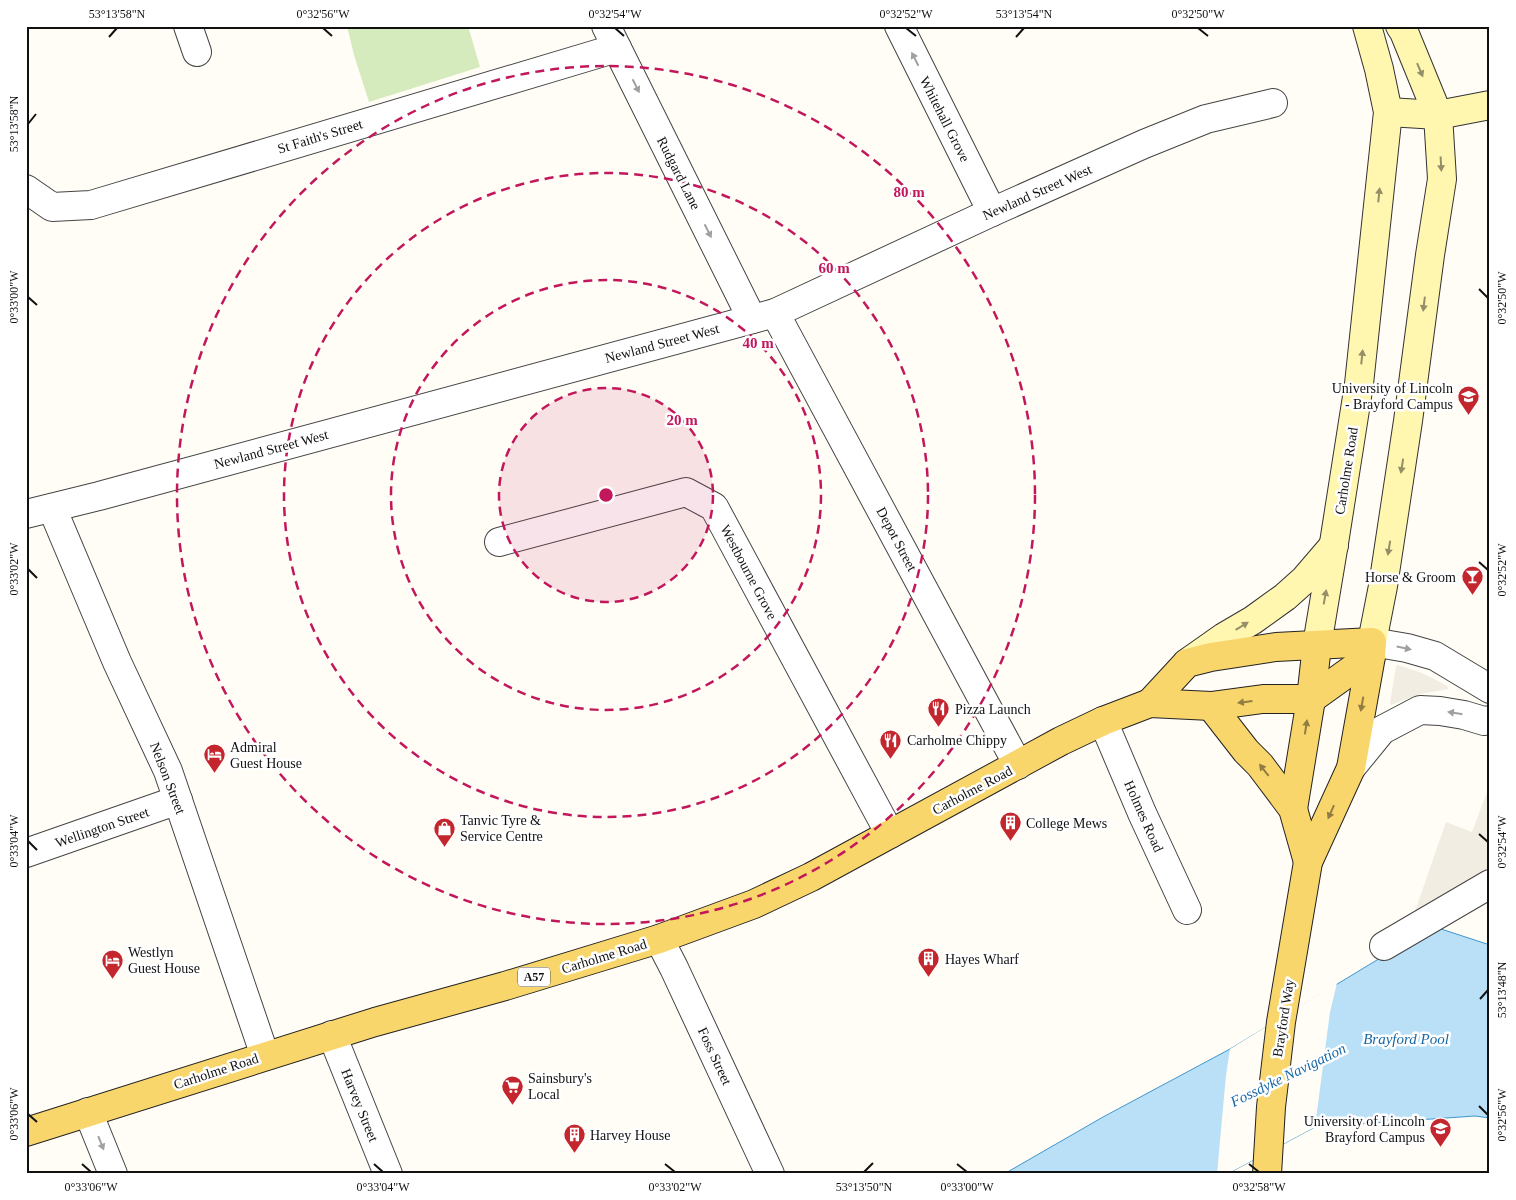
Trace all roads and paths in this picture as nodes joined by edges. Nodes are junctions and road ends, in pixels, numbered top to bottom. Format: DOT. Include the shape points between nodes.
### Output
graph roads {
  1 [pos="188,26"];
  2 [pos="899,26"];
  3 [pos="1366,26"];
  4 [pos="1400,26"];
  5 [pos="612,37"];
  6 [pos="197,52"];
  7 [pos="1273,103"];
  8 [pos="1490,105"];
  9 [pos="1388,112"];
  10 [pos="1438,115"];
  11 [pos="26,189"];
  12 [pos="992,212"];
  13 [pos="764,316"];
  14 [pos="52,508"];
  15 [pos="26,514"];
  16 [pos="499,542"];
  17 [pos="1334,543"];
  18 [pos="1317,645"];
  19 [pos="1371,649"];
  20 [pos="1187,663"];
  21 [pos="1490,689"];
  22 [pos="1311,698"];
  23 [pos="1150,703"];
  24 [pos="1210,706"];
  25 [pos="1490,720"];
  26 [pos="1103,721"];
  27 [pos="1018,765"];
  28 [pos="1351,768"];
  29 [pos="178,800"];
  30 [pos="1293,810"];
  31 [pos="890,834"];
  32 [pos="26,853"];
  33 [pos="1308,862"];
  34 [pos="1490,884"];
  35 [pos="1187,910"];
  36 [pos="659,939"];
  37 [pos="1384,946"];
  38 [pos="332,1035"];
  39 [pos="265,1056"];
  40 [pos="88,1112"];
  41 [pos="26,1132"];
  42 [pos="113,1174"];
  43 [pos="388,1174"];
  44 [pos="770,1174"];
  45 [pos="1267,1174"];
  1 -- 6 [label="street"];
  12 -- 2 [label="street, Whitehall Grove, one-way"];
  3 -- 9 [label="main road, Carholme Road"];
  4 -- 10 [label="main road, one-way"];
  5 -- 11 [label="street, St Faith's Street" via="91,205 52,207"];
  5 -- 13 [label="street, Rudgard Lane, one-way"];
  7 -- 12 [label="street, Newland Street West" via="1206,119"];
  8 -- 10 [label="main road"];
  9 -- 10 [label="main road"];
  17 -- 9 [label="main road, Carholme Road, one-way" via="1360,384"];
  10 -- 19 [label="main road, one-way" via="1442,180"];
  12 -- 13 [label="street, Newland Street West"];
  13 -- 14 [label="street, Newland Street West"];
  13 -- 27 [label="street, Depot Street"];
  14 -- 15 [label="street, Newland Street West"];
  14 -- 29 [label="street, Nelson Street"];
  16 -- 31 [label="street, Westbourne Grove" via="686,492 714,507"];
  18 -- 17 [label="main road, Carholme Road, one-way"];
  20 -- 17 [label="main road, one-way" via="1285,597 1304,580"];
  18 -- 19 [label="main road"];
  18 -- 20 [label="main road" via="1276,647"];
  18 -- 22 [label="main road"];
  19 -- 21 [label="street, one-way" via="1407,648 1435,656"];
  19 -- 22 [label="main road"];
  19 -- 28 [label="main road, one-way"];
  20 -- 23 [label="main road, Carholme Road"];
  22 -- 24 [label="main road, Carholme Road, one-way" via="1263,699"];
  30 -- 22 [label="main road, one-way"];
  23 -- 24 [label="main road, Carholme Road"];
  23 -- 26 [label="main road, Carholme Road / A57"];
  30 -- 24 [label="main road, one-way"];
  25 -- 28 [label="street, one-way" via="1420,710 1382,730"];
  26 -- 27 [label="main road, Carholme Road / A57"];
  26 -- 35 [label="street, Holmes Road"];
  27 -- 31 [label="main road, Carholme Road / A57"];
  28 -- 33 [label="main road, one-way"];
  29 -- 32 [label="street, Wellington Street"];
  29 -- 39 [label="street, Nelson Street"];
  30 -- 33 [label="main road"];
  31 -- 36 [label="main road, Carholme Road / A57" via="754,904"];
  33 -- 45 [label="main road, Brayford Way" via="1281,1022"];
  34 -- 37 [label="street"];
  36 -- 38 [label="main road, Carholme Road / A57"];
  36 -- 44 [label="street, Foss Street"];
  38 -- 39 [label="main road, Carholme Road / A57"];
  38 -- 43 [label="street, Harvey Street"];
  39 -- 40 [label="main road, Carholme Road / A57"];
  40 -- 41 [label="main road, Carholme Road / A57"];
  40 -- 42 [label="street, one-way"];
}
